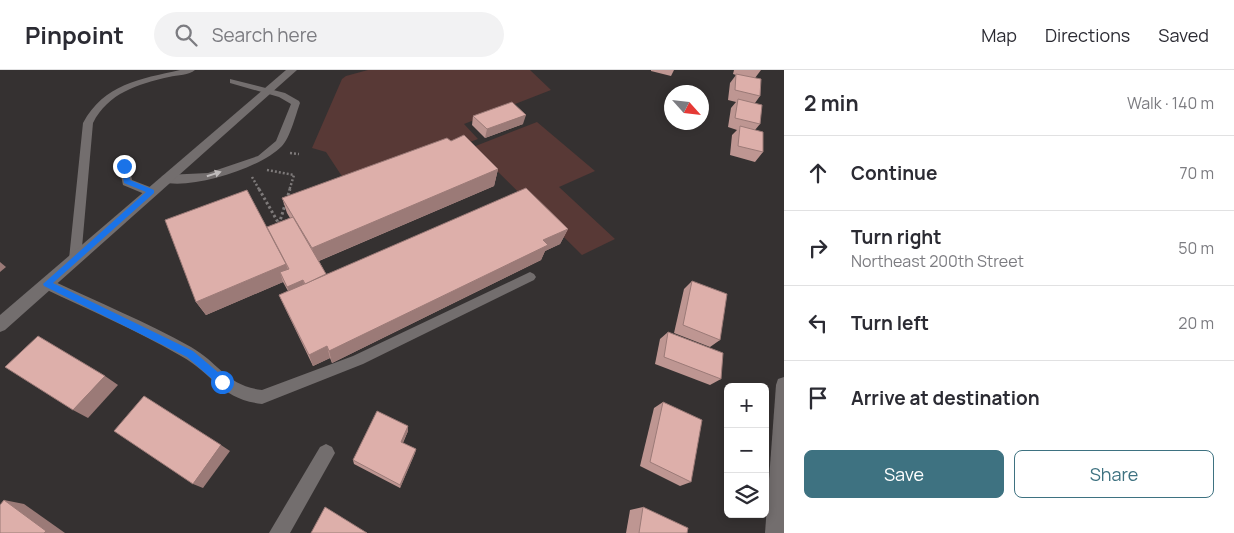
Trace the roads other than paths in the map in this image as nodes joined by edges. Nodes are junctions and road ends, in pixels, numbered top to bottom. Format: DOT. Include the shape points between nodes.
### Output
graph roads {
  1 [pos="191,70"];
  2 [pos="292,70"];
  3 [pos="234,81"];
  4 [pos="268,91"];
  5 [pos="124,166"];
  6 [pos="166,179"];
  7 [pos="151,192"];
  8 [pos="75,259"];
  9 [pos="530,277"];
  10 [pos="47,284"];
  11 [pos="0,325"];
  12 [pos="784,385"];
  13 [pos="326,453"];
  14 [pos="278,533"];
  15 [pos="775,533"];
  1 -- 8 [label="lane" via="126,88 94,110 88,123"];
  2 -- 4 [label="street"];
  3 -- 4 [label="lane"];
  4 -- 6 [label="street"];
  6 -- 4 [label="lane, one-way" via="209,176 261,158 280,143 296,103"];
  5 -- 7 [label="lane" via="127,182"];
  6 -- 7 [label="street"];
  7 -- 8 [label="street"];
  8 -- 10 [label="street"];
  9 -- 10 [label="lane" via="358,360 262,397 249,397 232,390 190,354"];
  10 -- 11 [label="street"];
  12 -- 15 [label="street"];
  13 -- 14 [label="street"];
}
